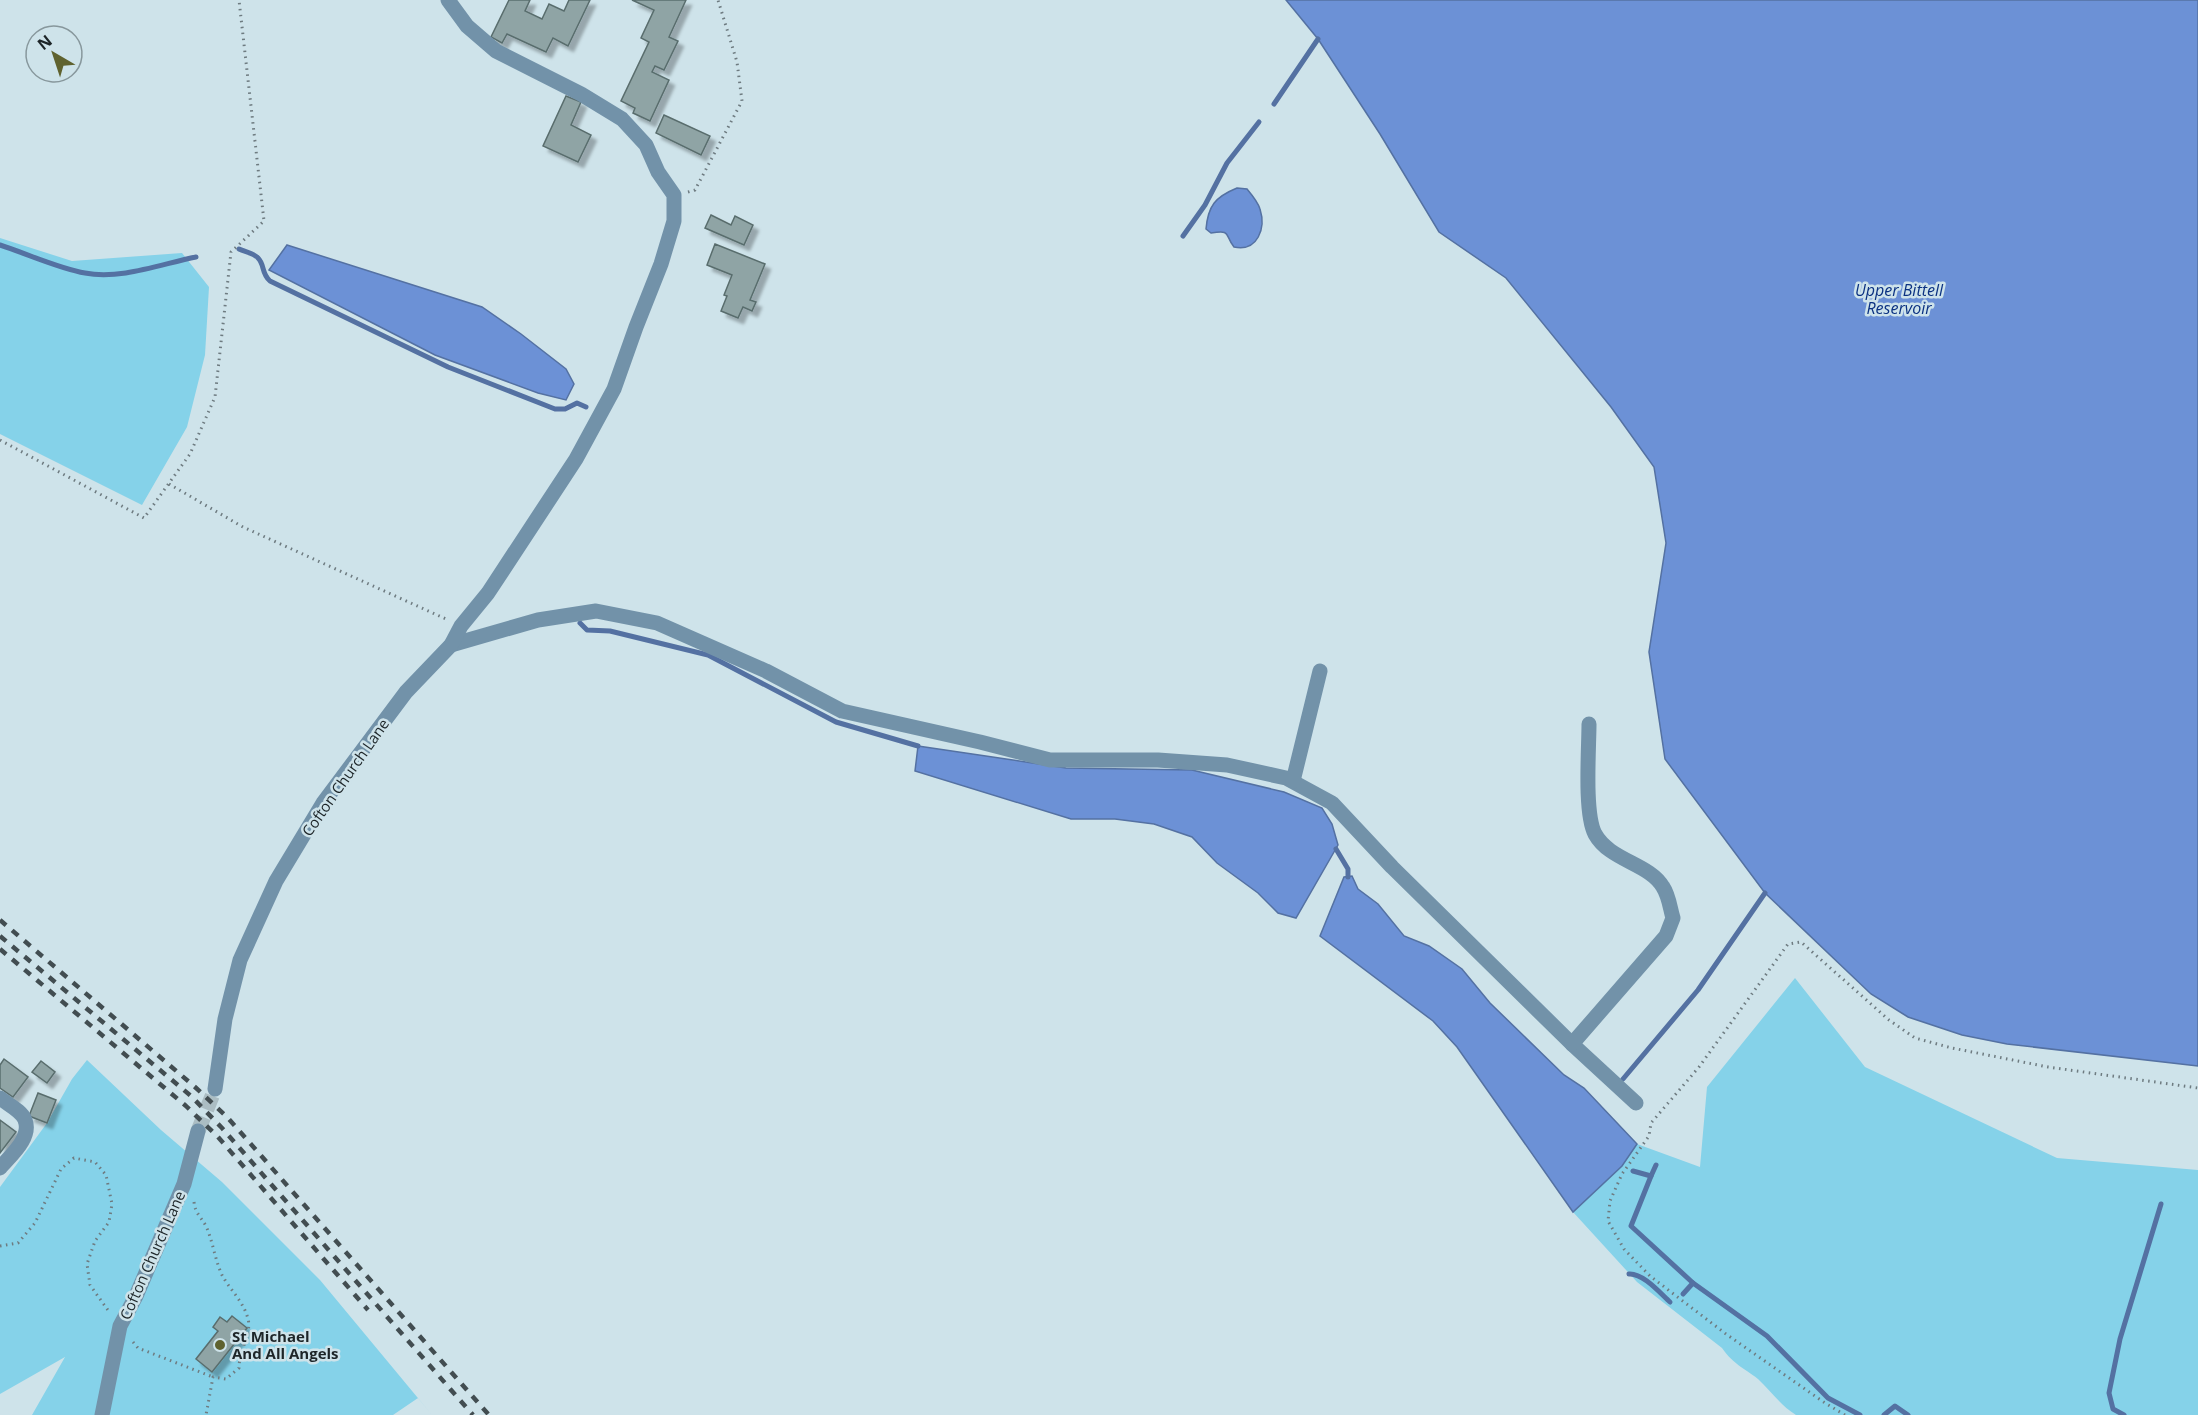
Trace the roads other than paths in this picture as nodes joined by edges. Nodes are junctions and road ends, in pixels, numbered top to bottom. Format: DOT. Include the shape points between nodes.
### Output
graph roads {
  1 [pos="448,0"];
  2 [pos="451,645"];
  3 [pos="1320,671"];
  4 [pos="1589,724"];
  5 [pos="1293,782"];
  6 [pos="1572,1044"];
  7 [pos="215,1089"];
  8 [pos="0,1098"];
  9 [pos="1636,1103"];
  10 [pos="198,1131"];
  11 [pos="0,1168"];
  12 [pos="102,1415"];
  1 -- 2 [label="street, Cofton Church Lane" via="467,26 496,51 622,119 646,145 674,195 674,221 614,389 576,459"];
  2 -- 5 [label="street" via="538,620 596,610 657,623 766,671 842,711 1050,760 1158,760 1227,765"];
  2 -- 7 [label="street, Cofton Church Lane" via="406,693 323,803 276,881 240,960 225,1019"];
  3 -- 5 [label="street"];
  4 -- 6 [label="street" via="1590,813 1595,834 1623,860 1650,873 1664,887 1674,918 1666,936"];
  5 -- 6 [label="street" via="1332,803"];
  6 -- 9 [label="street"];
  8 -- 11 [label="street" via="20,1113 25,1126 21,1143"];
  10 -- 12 [label="street, Cofton Church Lane" via="184,1184 120,1326"];
}
